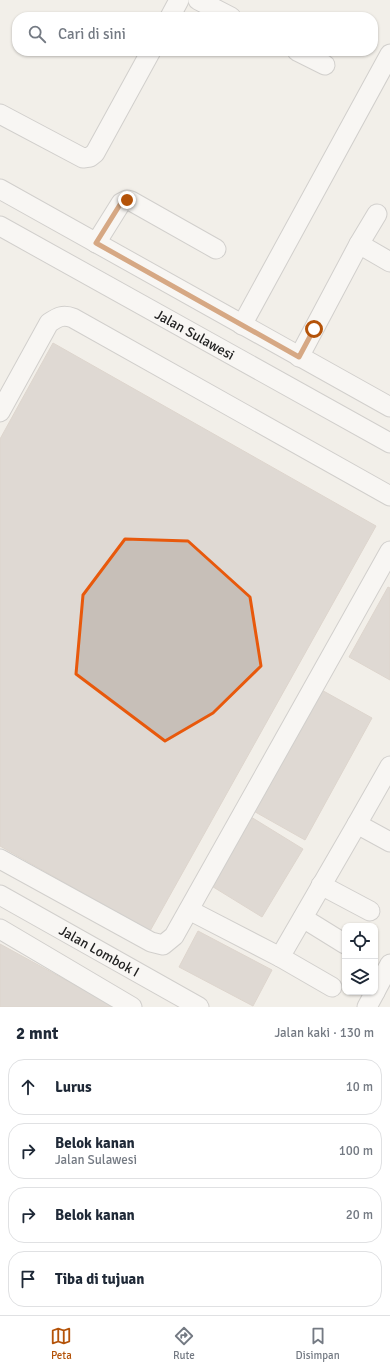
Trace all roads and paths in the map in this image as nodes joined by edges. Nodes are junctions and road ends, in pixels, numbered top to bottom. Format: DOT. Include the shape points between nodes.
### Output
graph roads {
  1 [pos="179,0"];
  2 [pos="198,0"];
  3 [pos="173,12"];
  4 [pos="221,12"];
  5 [pos="390,54"];
  6 [pos="148,56"];
  7 [pos="307,56"];
  8 [pos="324,65"];
  9 [pos="0,114"];
  10 [pos="0,189"];
  11 [pos="377,214"];
  12 [pos="0,226"];
  13 [pos="96,243"];
  14 [pos="359,244"];
  15 [pos="216,249"];
  16 [pos="390,262"];
  17 [pos="242,325"];
  18 [pos="299,357"];
  19 [pos="390,408"];
  20 [pos="0,412"];
  21 [pos="390,442"];
  22 [pos="390,496"];
  23 [pos="390,551"];
  24 [pos="390,766"];
  25 [pos="357,824"];
  26 [pos="390,842"];
  27 [pos="0,859"];
  28 [pos="321,886"];
  29 [pos="0,895"];
  30 [pos="189,910"];
  31 [pos="370,911"];
  32 [pos="303,918"];
  33 [pos="0,929"];
  34 [pos="342,942"];
  35 [pos="280,957"];
  36 [pos="390,964"];
  37 [pos="332,986"];
  38 [pos="378,986"];
  39 [pos="373,995"];
  40 [pos="132,1007"];
  41 [pos="199,1007"];
  42 [pos="367,1007"];
  1 -- 3 [label="street"];
  2 -- 4 [label="street"];
  5 -- 17 [label="street"];
  6 -- 9 [label="street" via="95,153 90,157 83,158"];
  7 -- 8 [label="street"];
  10 -- 13 [label="street"];
  11 -- 14 [label="street"];
  12 -- 21 [label="street, Jalan Sulawesi"];
  13 -- 15 [label="street" via="121,203 127,200"];
  13 -- 17 [label="street"];
  14 -- 16 [label="street"];
  14 -- 18 [label="street"];
  17 -- 18 [label="street"];
  18 -- 19 [label="street"];
  20 -- 22 [label="street" via="50,323 60,316 67,316"];
  23 -- 30 [label="street"];
  24 -- 25 [label="street"];
  25 -- 26 [label="street"];
  25 -- 28 [label="street"];
  27 -- 30 [label="street" via="151,942 163,945 174,936"];
  28 -- 31 [label="street"];
  28 -- 32 [label="street"];
  29 -- 41 [label="street, Jalan Lombok I"];
  30 -- 35 [label="street"];
  32 -- 34 [label="street"];
  32 -- 35 [label="street"];
  33 -- 40 [label="street"];
  35 -- 37 [label="street"];
  36 -- 38 [label="street"];
  39 -- 42 [label="street"];
}
